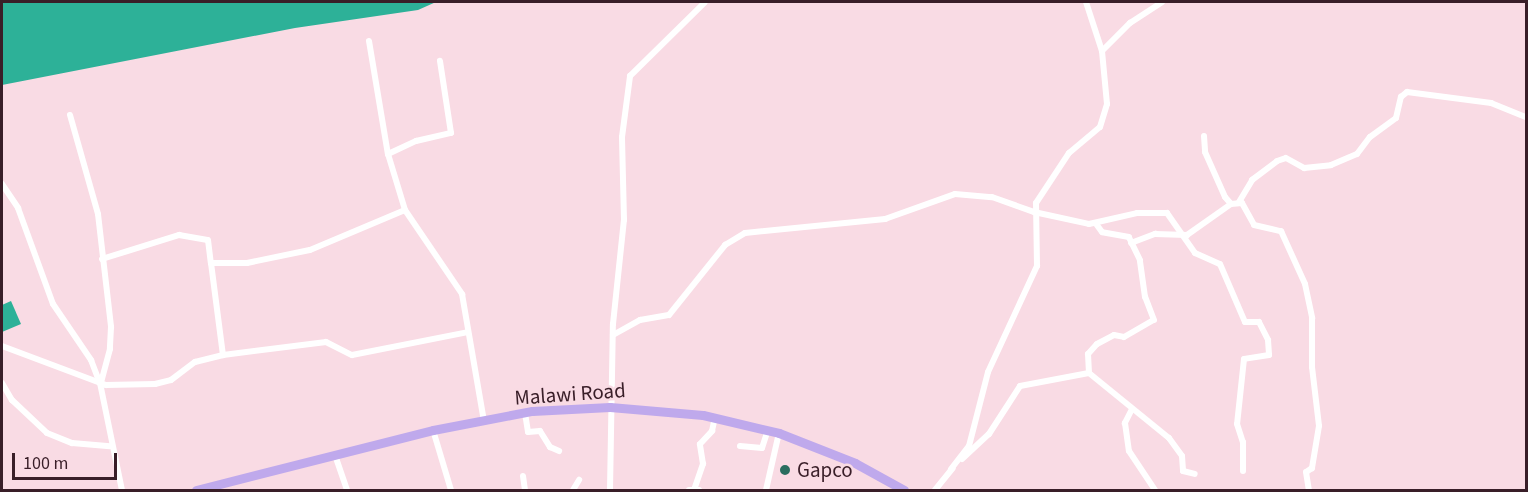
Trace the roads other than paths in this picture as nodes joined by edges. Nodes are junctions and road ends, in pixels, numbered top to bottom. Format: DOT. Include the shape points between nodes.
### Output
graph roads {
  1 [pos="705,2"];
  2 [pos="1086,2"];
  3 [pos="1162,2"];
  4 [pos="369,41"];
  5 [pos="1102,51"];
  6 [pos="440,61"];
  7 [pos="70,115"];
  8 [pos="1527,117"];
  9 [pos="1204,136"];
  10 [pos="388,154"];
  11 [pos="2,184"];
  12 [pos="1239,202"];
  13 [pos="1231,204"];
  14 [pos="405,210"];
  15 [pos="1037,212"];
  16 [pos="1097,225"];
  17 [pos="1184,236"];
  18 [pos="1131,243"];
  19 [pos="102,259"];
  20 [pos="212,263"];
  21 [pos="468,332"];
  22 [pos="613,335"];
  23 [pos="2,346"];
  24 [pos="223,355"];
  25 [pos="1089,374"];
  26 [pos="2,383"];
  27 [pos="100,383"];
  28 [pos="610,407"];
  29 [pos="1132,409"];
  30 [pos="525,413"];
  31 [pos="715,417"];
  32 [pos="484,421"];
  33 [pos="433,430"];
  34 [pos="768,430"];
  35 [pos="779,433"];
  36 [pos="110,446"];
  37 [pos="740,447"];
  38 [pos="559,452"];
  39 [pos="335,455"];
  40 [pos="951,469"];
  41 [pos="1243,471"];
  42 [pos="1195,474"];
  43 [pos="523,476"];
  44 [pos="579,480"];
  45 [pos="122,490"];
  46 [pos="196,490"];
  47 [pos="347,490"];
  48 [pos="452,490"];
  49 [pos="525,490"];
  50 [pos="573,490"];
  51 [pos="610,490"];
  52 [pos="689,490"];
  53 [pos="694,490"];
  54 [pos="699,490"];
  55 [pos="766,490"];
  56 [pos="904,490"];
  57 [pos="935,490"];
  58 [pos="1155,490"];
  59 [pos="1309,490"];
  1 -- 22 [label="street" via="630,76 622,137 624,220"];
  2 -- 5 [label="street"];
  3 -- 5 [label="street" via="1130,23"];
  4 -- 10 [label="street"];
  5 -- 15 [label="street" via="1107,104 1100,127 1065,159 1036,202"];
  6 -- 10 [label="street" via="451,133 416,141"];
  7 -- 19 [label="street" via="98,214"];
  8 -- 12 [label="street" via="1491,103 1407,92 1401,98 1396,118 1357,154 1331,165 1304,168 1286,158 1277,161 1252,180"];
  9 -- 13 [label="street" via="1205,152"];
  10 -- 14 [label="street"];
  11 -- 27 [label="street" via="18,208 53,304 92,360"];
  12 -- 13 [label="street"];
  12 -- 59 [label="street" via="1251,222 1281,231 1308,296 1319,426 1312,468 1306,472"];
  13 -- 17 [label="street"];
  14 -- 20 [label="street" via="310,250 248,262"];
  14 -- 21 [label="street" via="462,294"];
  15 -- 16 [label="street"];
  15 -- 22 [label="street" via="992,197 955,194 885,219 745,233 725,245 669,315 640,320"];
  15 -- 40 [label="street" via="1037,266 1032,281 988,372 969,446"];
  16 -- 17 [label="street" via="1137,213 1167,213"];
  16 -- 18 [label="street" via="1102,232 1125,235"];
  17 -- 18 [label="street" via="1155,234"];
  17 -- 41 [label="street" via="1185,244 1195,253 1220,264 1245,322 1259,322 1268,340 1269,355 1244,359 1237,424 1243,442"];
  18 -- 25 [label="street" via="1140,260 1145,297 1154,320 1124,336 1114,335 1096,344 1088,354"];
  19 -- 20 [label="street" via="179,235 208,240"];
  19 -- 27 [label="street" via="111,327 110,349"];
  20 -- 24 [label="street"];
  21 -- 24 [label="street" via="352,355 326,342"];
  21 -- 32 [label="street"];
  22 -- 28 [label="street"];
  23 -- 27 [label="street"];
  24 -- 27 [label="street" via="195,362 171,380 155,384"];
  25 -- 29 [label="street"];
  25 -- 40 [label="street" via="1020,386 989,434"];
  26 -- 36 [label="street" via="12,400 46,433 72,443"];
  27 -- 36 [label="street"];
  28 -- 30 [label="main road, Malawi Road"];
  28 -- 31 [label="main road, Malawi Road"];
  28 -- 51 [label="street"];
  29 -- 42 [label="street" via="1177,446 1184,471"];
  29 -- 58 [label="street" via="1125,423 1130,451"];
  30 -- 32 [label="main road, Malawi Road"];
  30 -- 38 [label="street" via="528,432 540,431 550,447"];
  31 -- 34 [label="main road, Malawi Road"];
  31 -- 53 [label="street" via="712,431 700,444 703,464"];
  32 -- 33 [label="main road, Malawi Road"];
  33 -- 39 [label="main road, Malawi Road"];
  33 -- 48 [label="street"];
  34 -- 35 [label="main road, Malawi Road"];
  34 -- 37 [label="street" via="762,448"];
  35 -- 55 [label="street"];
  35 -- 56 [label="main road, Malawi Road" via="855,463"];
  36 -- 45 [label="street"];
  39 -- 46 [label="main road, Malawi Road"];
  39 -- 47 [label="street"];
  40 -- 57 [label="street"];
  43 -- 49 [label="street"];
  44 -- 50 [label="street"];
  52 -- 53 [label="street"];
  53 -- 54 [label="street"];
}
